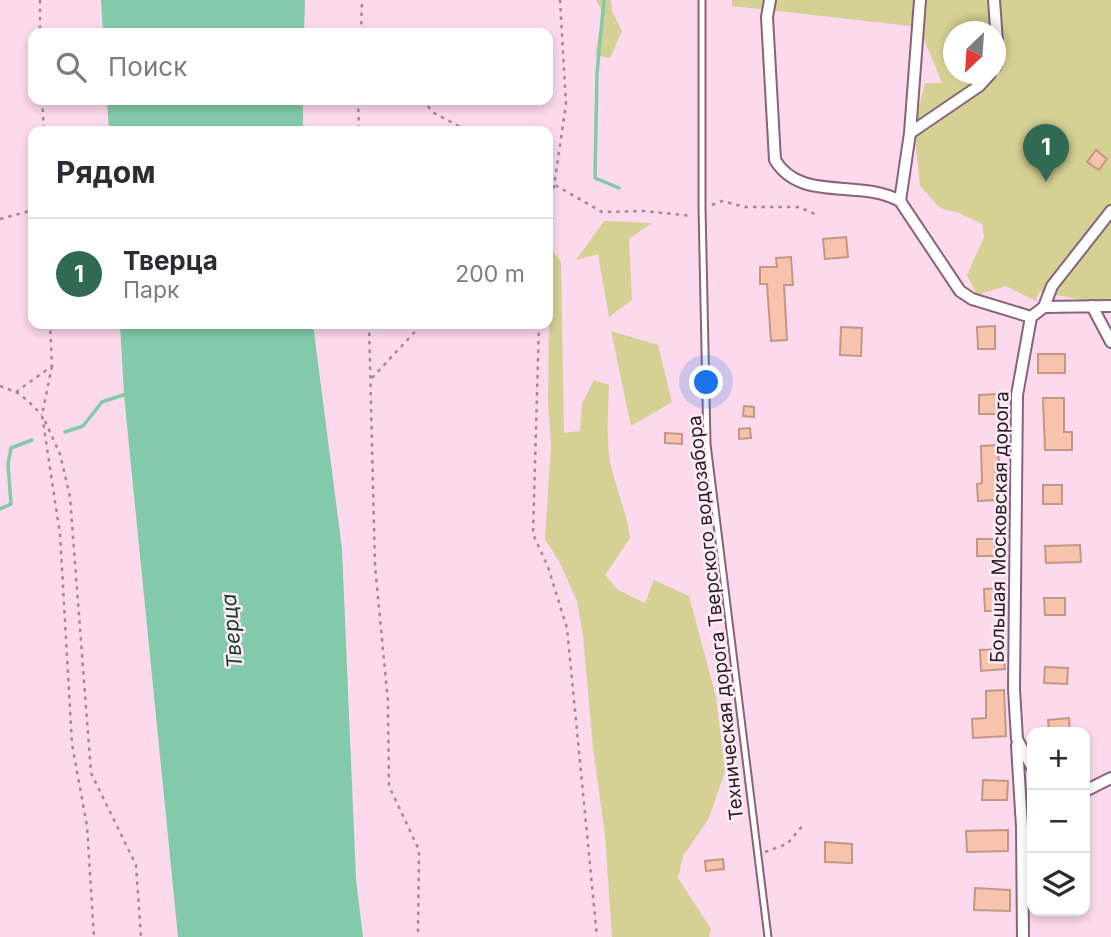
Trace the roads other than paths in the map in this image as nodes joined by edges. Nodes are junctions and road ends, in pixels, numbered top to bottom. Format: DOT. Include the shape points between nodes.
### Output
graph roads {
  1 [pos="702,0"];
  2 [pos="770,0"];
  3 [pos="920,0"];
  4 [pos="994,0"];
  5 [pos="996,21"];
  6 [pos="981,84"];
  7 [pos="910,133"];
  8 [pos="900,201"];
  9 [pos="1111,211"];
  10 [pos="1092,306"];
  11 [pos="1111,306"];
  12 [pos="1044,307"];
  13 [pos="1031,317"];
  14 [pos="1111,342"];
  15 [pos="1017,738"];
  16 [pos="1027,757"];
  17 [pos="1111,778"];
  18 [pos="1087,790"];
  19 [pos="1027,819"];
  20 [pos="1022,827"];
  21 [pos="768,937"];
  22 [pos="1023,937"];
  1 -- 21 [label="lane, Техническая дорога Тверского водозабора" via="708,444"];
  2 -- 8 [label="street" via="767,17 775,160 782,172 808,186 863,189"];
  3 -- 7 [label="street"];
  4 -- 5 [label="street"];
  6 -- 7 [label="street"];
  7 -- 8 [label="street"];
  8 -- 13 [label="street" via="960,291"];
  9 -- 12 [label="street" via="1052,286"];
  10 -- 11 [label="street"];
  10 -- 12 [label="street"];
  10 -- 14 [label="street"];
  12 -- 13 [label="street"];
  13 -- 15 [label="street, Большая Московская дорога" via="1017,395"];
  15 -- 16 [label="street, Большая Московская дорога"];
  15 -- 20 [label="street, Большая Московская дорога"];
  17 -- 18 [label="street"];
  19 -- 20 [label="street"];
  20 -- 22 [label="street, Большая Московская дорога"];
}
